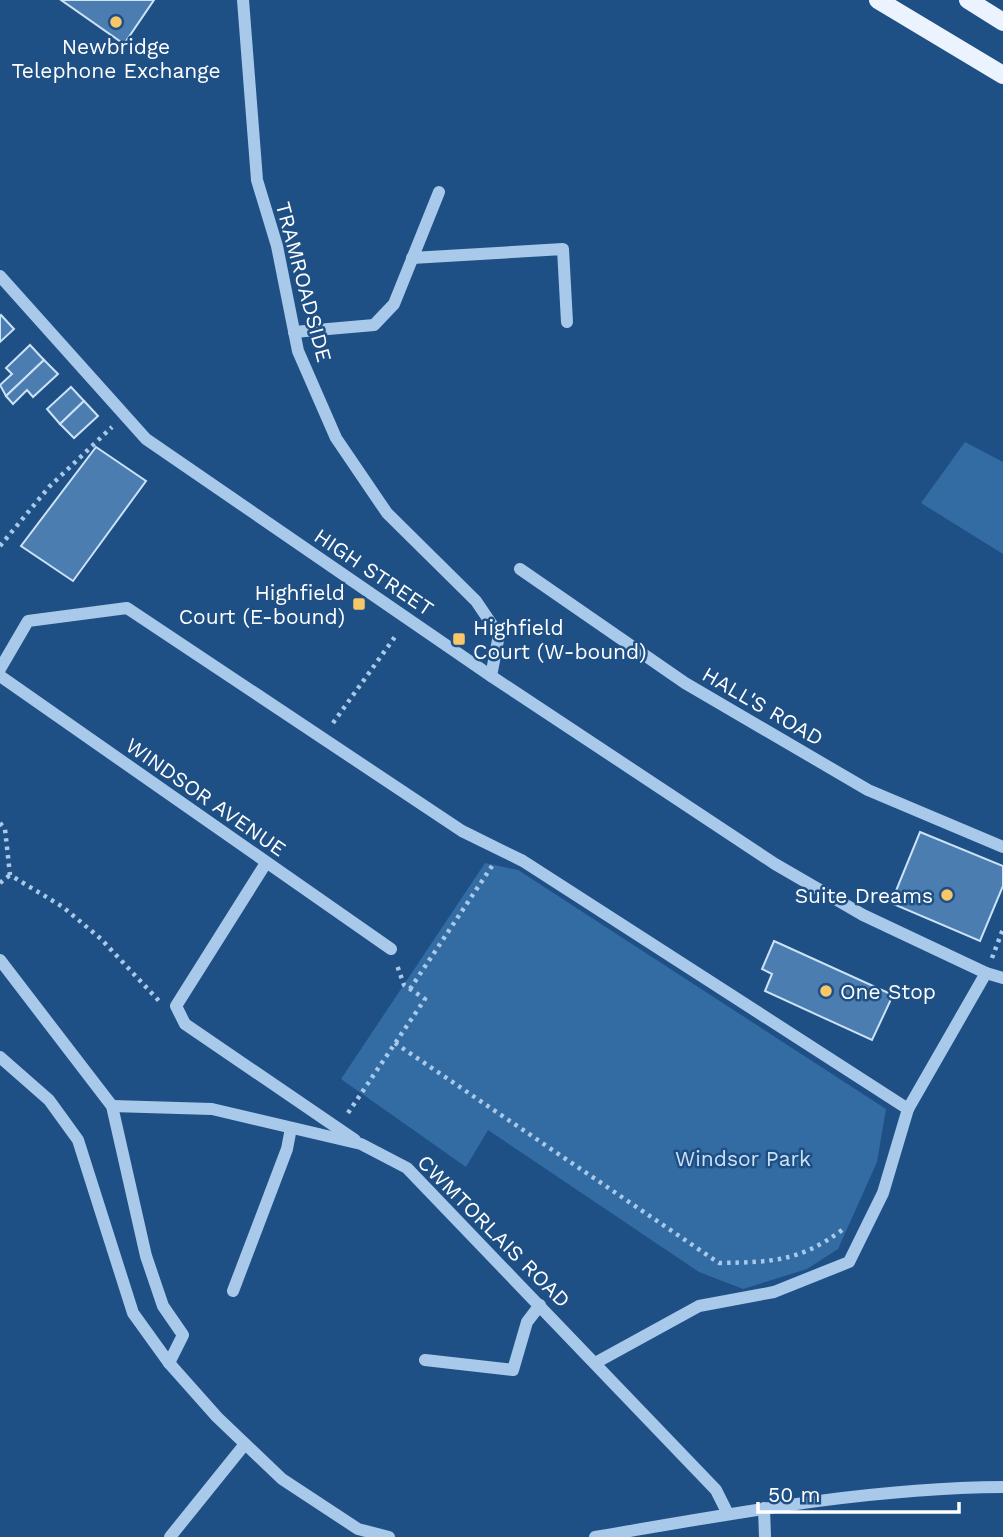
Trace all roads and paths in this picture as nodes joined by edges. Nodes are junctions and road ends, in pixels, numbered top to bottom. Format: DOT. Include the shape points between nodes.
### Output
graph roads {
  1 [pos="243,0"];
  2 [pos="878,0"];
  3 [pos="968,0"];
  4 [pos="1003,22"];
  5 [pos="1003,75"];
  6 [pos="439,192"];
  7 [pos="412,258"];
  8 [pos="0,276"];
  9 [pos="568,322"];
  10 [pos="294,332"];
  11 [pos="125,415"];
  12 [pos="0,546"];
  13 [pos="520,569"];
  14 [pos="408,619"];
  15 [pos="0,669"];
  16 [pos="0,676"];
  17 [pos="491,676"];
  18 [pos="322,738"];
  19 [pos="0,823"];
  20 [pos="1003,848"];
  21 [pos="502,851"];
  22 [pos="267,863"];
  23 [pos="10,875"];
  24 [pos="0,883"];
  25 [pos="1003,929"];
  26 [pos="391,949"];
  27 [pos="0,960"];
  28 [pos="986,974"];
  29 [pos="1003,978"];
  30 [pos="410,989"];
  31 [pos="185,1024"];
  32 [pos="396,1043"];
  33 [pos="0,1057"];
  34 [pos="112,1106"];
  35 [pos="908,1109"];
  36 [pos="291,1128"];
  37 [pos="338,1128"];
  38 [pos="361,1144"];
  39 [pos="866,1227"];
  40 [pos="233,1291"];
  41 [pos="540,1305"];
  42 [pos="425,1360"];
  43 [pos="597,1362"];
  44 [pos="169,1363"];
  45 [pos="246,1444"];
  46 [pos="1003,1487"];
  47 [pos="764,1508"];
  48 [pos="729,1514"];
  49 [pos="355,1533"];
  50 [pos="170,1537"];
  51 [pos="389,1537"];
  52 [pos="594,1537"];
  53 [pos="765,1537"];
  1 -- 10 [label="street, TRAMROADSIDE" via="257,180 277,246"];
  2 -- 5 [label="main road"];
  3 -- 4 [label="main road"];
  6 -- 7 [label="street"];
  7 -- 9 [label="street" via="563,249"];
  7 -- 10 [label="street" via="394,304 374,325"];
  8 -- 11 [label="street, HIGH STREET"];
  10 -- 17 [label="street, TRAMROADSIDE" via="336,438 387,513 476,601 499,635"];
  11 -- 12 [label="path" via="49,487"];
  11 -- 14 [label="street, HIGH STREET" via="146,439"];
  13 -- 20 [label="street, HALL'S ROAD" via="684,683 868,790"];
  14 -- 17 [label="street, HIGH STREET"];
  14 -- 18 [label="path"];
  15 -- 18 [label="street" via="28,621 127,608"];
  16 -- 22 [label="street, WINDSOR AVENUE"];
  17 -- 28 [label="street, HIGH STREET" via="775,864 863,915"];
  18 -- 21 [label="street" via="462,831"];
  19 -- 23 [label="path" via="5,829"];
  21 -- 30 [label="path"];
  21 -- 35 [label="street"];
  22 -- 26 [label="street, WINDSOR AVENUE"];
  22 -- 31 [label="street" via="176,1006"];
  23 -- 24 [label="path"];
  23 -- 31 [label="path" via="101,939 143,988"];
  25 -- 28 [label="path"];
  26 -- 30 [label="path" via="404,985"];
  27 -- 34 [label="street"];
  28 -- 29 [label="street, HIGH STREET"];
  28 -- 35 [label="street"];
  30 -- 32 [label="path" via="425,999"];
  31 -- 37 [label="street"];
  32 -- 37 [label="path"];
  32 -- 39 [label="path" via="719,1263 777,1262 824,1244 849,1225"];
  33 -- 44 [label="street" via="49,1100 78,1140 133,1313"];
  34 -- 36 [label="street, CWMTORLAIS ROAD" via="212,1110"];
  34 -- 44 [label="street" via="146,1256 163,1306 183,1335"];
  35 -- 39 [label="street" via="883,1193"];
  36 -- 38 [label="street, CWMTORLAIS ROAD"];
  36 -- 40 [label="street"];
  37 -- 38 [label="street"];
  38 -- 41 [label="street, CWMTORLAIS ROAD" via="407,1168"];
  39 -- 43 [label="street" via="849,1262 774,1292 699,1306"];
  41 -- 42 [label="street" via="527,1322 513,1370"];
  41 -- 43 [label="street, CWMTORLAIS ROAD"];
  43 -- 48 [label="street, CWMTORLAIS ROAD" via="716,1490"];
  44 -- 45 [label="street"];
  45 -- 49 [label="street" via="282,1479"];
  45 -- 50 [label="street"];
  46 -- 47 [label="street" via="932,1488"];
  47 -- 48 [label="street"];
  47 -- 53 [label="street"];
  48 -- 52 [label="street"];
  49 -- 51 [label="street"];
}
